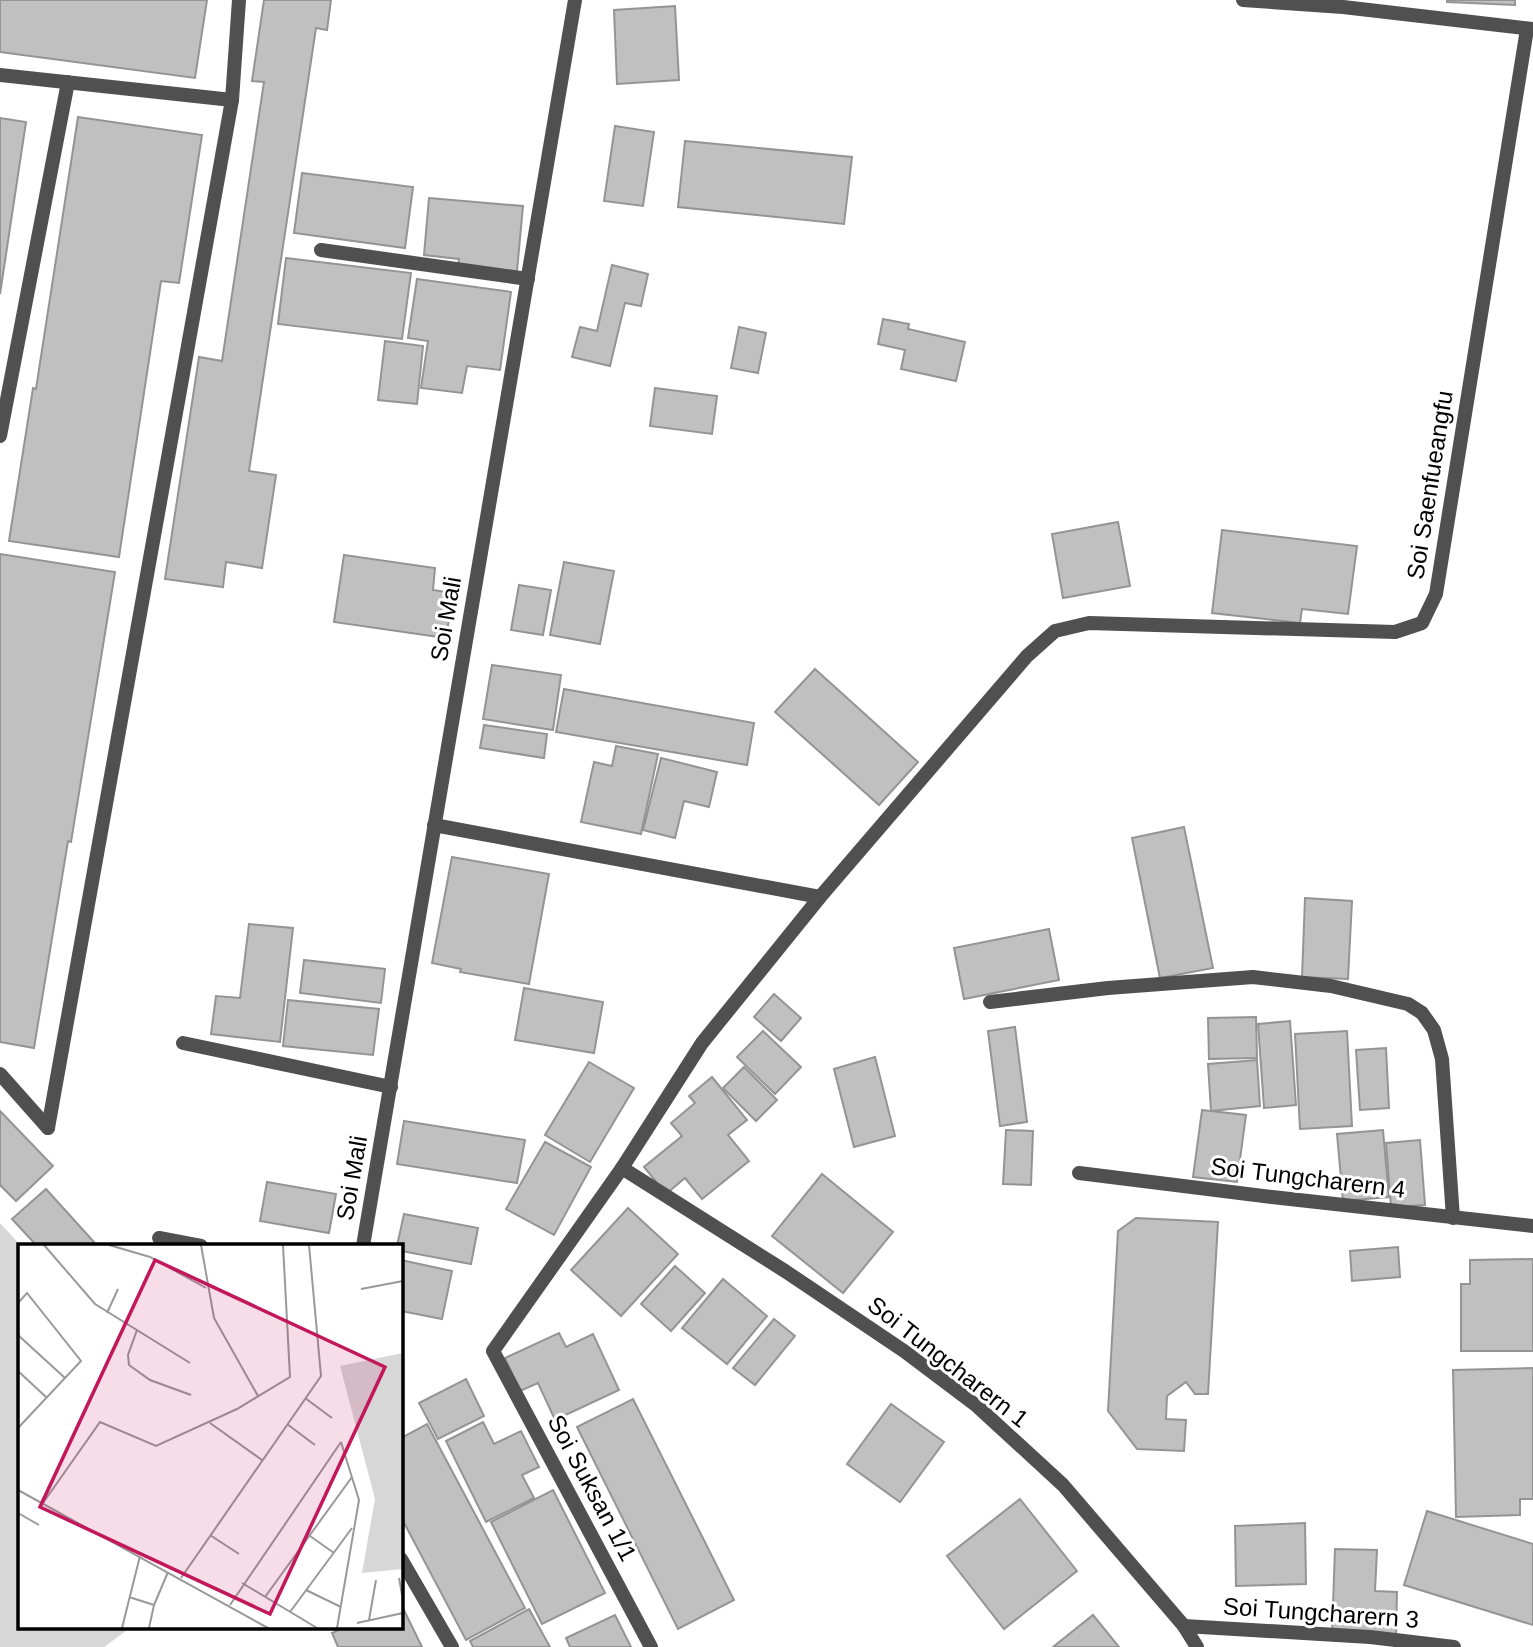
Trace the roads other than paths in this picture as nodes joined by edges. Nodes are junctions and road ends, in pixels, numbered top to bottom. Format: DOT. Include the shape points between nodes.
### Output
graph roads {
  1 [pos="239,0"];
  2 [pos="575,0"];
  3 [pos="1243,0"];
  4 [pos="1530,29"];
  5 [pos="0,75"];
  6 [pos="68,82"];
  7 [pos="232,100"];
  8 [pos="321,250"];
  9 [pos="528,279"];
  10 [pos="0,436"];
  11 [pos="434,825"];
  12 [pos="820,897"];
  13 [pos="990,1002"];
  14 [pos="183,1043"];
  15 [pos="0,1074"];
  16 [pos="391,1087"];
  17 [pos="622,1168"];
  18 [pos="1079,1172"];
  19 [pos="1453,1218"];
  20 [pos="1533,1226"];
  21 [pos="159,1238"];
  22 [pos="190,1244"];
  23 [pos="363,1244"];
  24 [pos="402,1561"];
  25 [pos="1184,1626"];
  26 [pos="452,1647"];
  27 [pos="651,1647"];
  28 [pos="1198,1647"];
  29 [pos="1454,1647"];
  1 -- 7 [label="street"];
  2 -- 9 [label="street, Soi Mali"];
  3 -- 4 [label="street"];
  4 -- 12 [label="street, Soi Saenfueangfu" via="1436,594 1422,623 1395,632 1089,623 1055,631 1027,656"];
  5 -- 6 [label="street"];
  6 -- 7 [label="street"];
  6 -- 10 [label="street"];
  7 -- 15 [label="street" via="48,1128"];
  8 -- 9 [label="street"];
  9 -- 11 [label="street, Soi Mali"];
  11 -- 12 [label="street"];
  11 -- 16 [label="street, Soi Mali"];
  12 -- 17 [label="street" via="702,1043"];
  13 -- 19 [label="street" via="1253,977 1331,986 1408,1004 1422,1013 1434,1030 1442,1059"];
  14 -- 16 [label="street"];
  16 -- 23 [label="street, Soi Mali"];
  17 -- 25 [label="street, Soi Tungcharern 1" via="904,1351 977,1406 1063,1485"];
  17 -- 27 [label="street, Soi Suksan 1/1" via="493,1351"];
  18 -- 19 [label="street, Soi Tungcharern 4"];
  19 -- 20 [label="street, Soi Tungcharern 4"];
  21 -- 22 [label="street"];
  24 -- 26 [label="street"];
  25 -- 28 [label="street, Soi Tungcharern 1"];
  25 -- 29 [label="street, Soi Tungcharern 3"];
}
